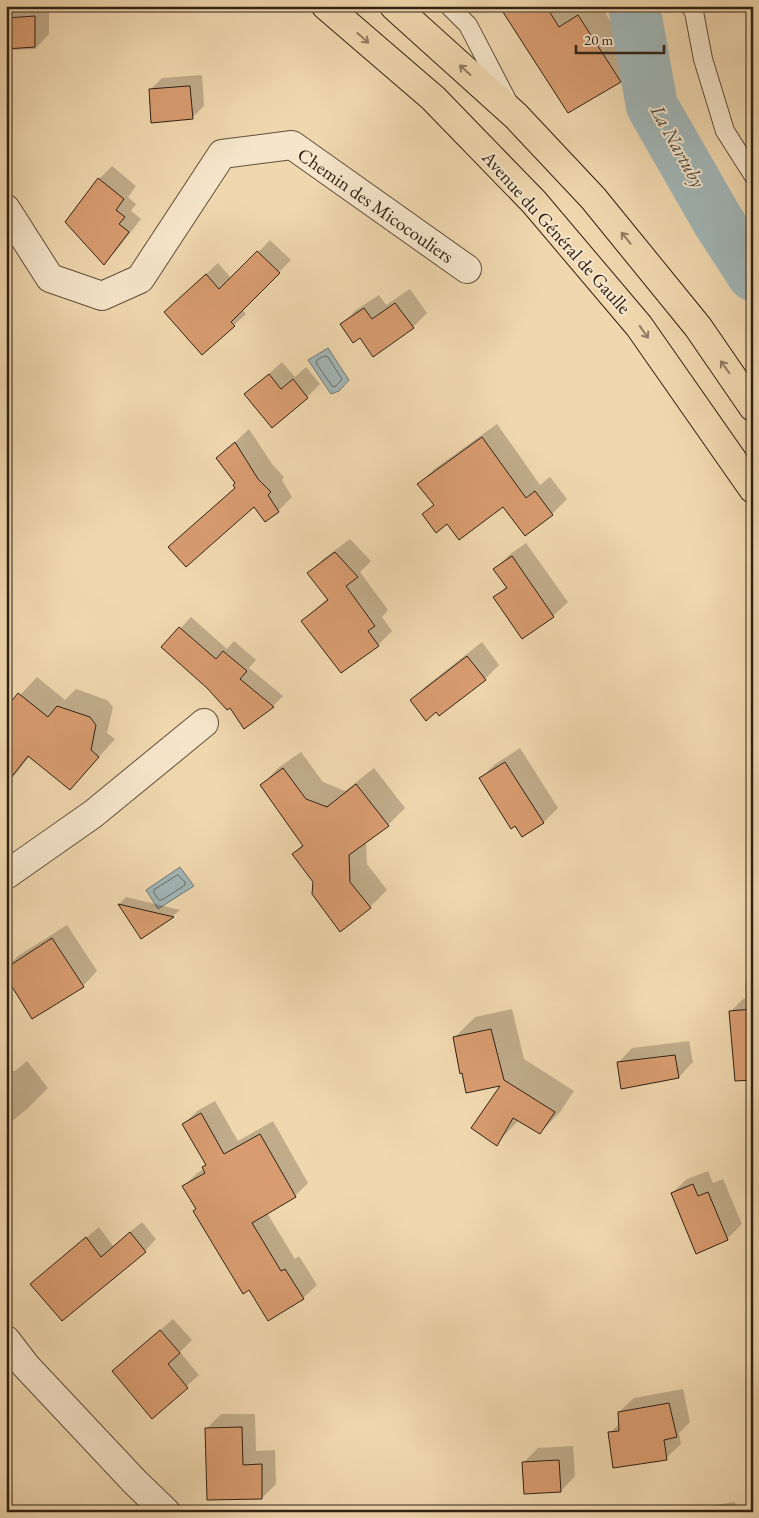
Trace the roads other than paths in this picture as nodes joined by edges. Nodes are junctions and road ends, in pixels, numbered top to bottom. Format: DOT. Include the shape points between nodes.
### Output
graph roads {
  1 [pos="326,6"];
  2 [pos="394,6"];
  3 [pos="449,6"];
  4 [pos="695,8"];
  5 [pos="516,116"];
  6 [pos="753,174"];
  7 [pos="6,209"];
  8 [pos="467,269"];
  9 [pos="753,407"];
  10 [pos="753,489"];
  11 [pos="204,723"];
  12 [pos="6,875"];
  13 [pos="6,1340"];
  14 [pos="166,1512"];
  1 -- 10 [label="main road, Avenue du Général de Gaulle, one-way" via="433,98 534,202 639,326"];
  5 -- 2 [label="main road, one-way"];
  3 -- 5 [label="lane" via="468,25"];
  4 -- 6 [label="lane" via="703,59 724,131"];
  9 -- 5 [label="main road, one-way" via="698,326 593,198"];
  7 -- 8 [label="street, Chemin des Micocouliers" via="50,278 102,296 140,279 222,154 292,145"];
  11 -- 12 [label="street" via="93,814"];
  13 -- 14 [label="street" via="26,1366"];
}
